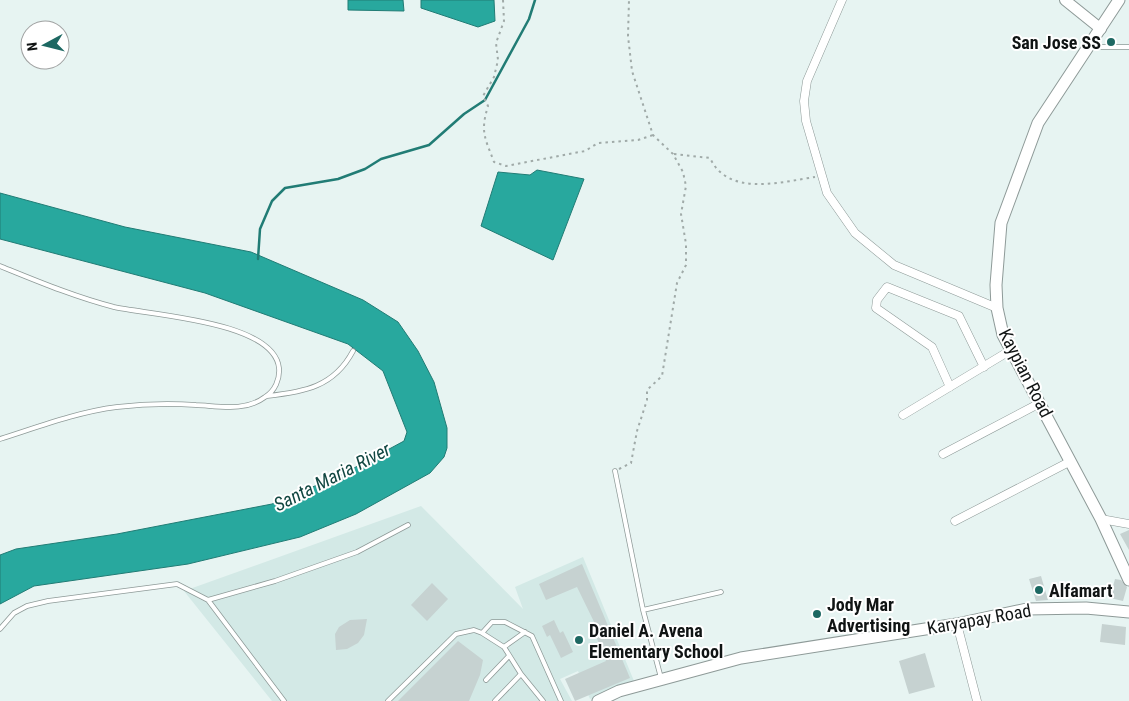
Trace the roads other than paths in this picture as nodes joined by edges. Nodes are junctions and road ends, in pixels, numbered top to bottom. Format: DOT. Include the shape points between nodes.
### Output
graph roads {
  1 [pos="842,0"];
  2 [pos="1065,0"];
  3 [pos="1119,0"];
  4 [pos="1101,29"];
  5 [pos="1129,47"];
  6 [pos="1086,48"];
  7 [pos="0,266"];
  8 [pos="997,308"];
  9 [pos="1011,350"];
  10 [pos="353,351"];
  11 [pos="984,367"];
  12 [pos="950,386"];
  13 [pos="267,396"];
  14 [pos="1040,403"];
  15 [pos="903,414"];
  16 [pos="0,439"];
  17 [pos="943,454"];
  18 [pos="1071,461"];
  19 [pos="615,471"];
  20 [pos="1101,519"];
  21 [pos="955,521"];
  22 [pos="1129,524"];
  23 [pos="408,525"];
  24 [pos="1129,580"];
  25 [pos="720,592"];
  26 [pos="208,600"];
  27 [pos="643,610"];
  28 [pos="1129,612"];
  29 [pos="957,624"];
  30 [pos="0,630"];
  31 [pos="525,632"];
  32 [pos="482,633"];
  33 [pos="504,647"];
  34 [pos="510,656"];
  35 [pos="521,674"];
  36 [pos="486,680"];
  37 [pos="662,680"];
  38 [pos="284,701"];
  39 [pos="388,701"];
  40 [pos="495,701"];
  41 [pos="543,701"];
  42 [pos="561,701"];
  43 [pos="598,701"];
  44 [pos="977,701"];
  1 -- 8 [label="street" via="807,81 804,101 806,121 828,192 855,233 894,265"];
  2 -- 4 [label="street"];
  3 -- 4 [label="main road, Kaypian Road"];
  4 -- 6 [label="main road, Kaypian Road"];
  5 -- 6 [label="lane"];
  6 -- 8 [label="main road, Kaypian Road" via="1038,123 1001,223"];
  7 -- 13 [label="lane" via="62,291 114,307 193,318 262,342 273,351 279,372 277,383"];
  8 -- 9 [label="main road, Kaypian Road" via="1003,335"];
  9 -- 11 [label="street"];
  9 -- 14 [label="main road, Kaypian Road"];
  10 -- 13 [label="lane" via="346,365 333,377 306,391"];
  11 -- 12 [label="street"];
  11 -- 12 [label="street" via="959,316 888,287 877,300 876,308 932,347"];
  12 -- 15 [label="street"];
  13 -- 16 [label="lane" via="240,407 186,404 116,407"];
  14 -- 17 [label="street"];
  14 -- 18 [label="main road, Kaypian Road"];
  18 -- 20 [label="main road, Kaypian Road"];
  18 -- 21 [label="street"];
  19 -- 27 [label="lane"];
  20 -- 22 [label="street"];
  20 -- 24 [label="main road, Kaypian Road"];
  23 -- 26 [label="lane" via="357,552"];
  25 -- 27 [label="lane"];
  26 -- 30 [label="lane" via="177,584 140,588 26,606 14,613"];
  26 -- 38 [label="lane"];
  27 -- 37 [label="lane"];
  28 -- 29 [label="main road, Karyapay Road" via="1086,608 1027,609"];
  29 -- 37 [label="main road, Karyapay Road" via="740,658"];
  29 -- 44 [label="street"];
  31 -- 32 [label="lane" via="505,622 492,622"];
  31 -- 33 [label="lane"];
  31 -- 42 [label="lane" via="532,636"];
  32 -- 33 [label="lane"];
  32 -- 39 [label="lane" via="474,630 456,634"];
  33 -- 34 [label="lane"];
  34 -- 35 [label="lane"];
  34 -- 36 [label="lane"];
  35 -- 40 [label="lane"];
  35 -- 41 [label="lane"];
  37 -- 43 [label="main road, Karyapay Road" via="619,691"];
}
